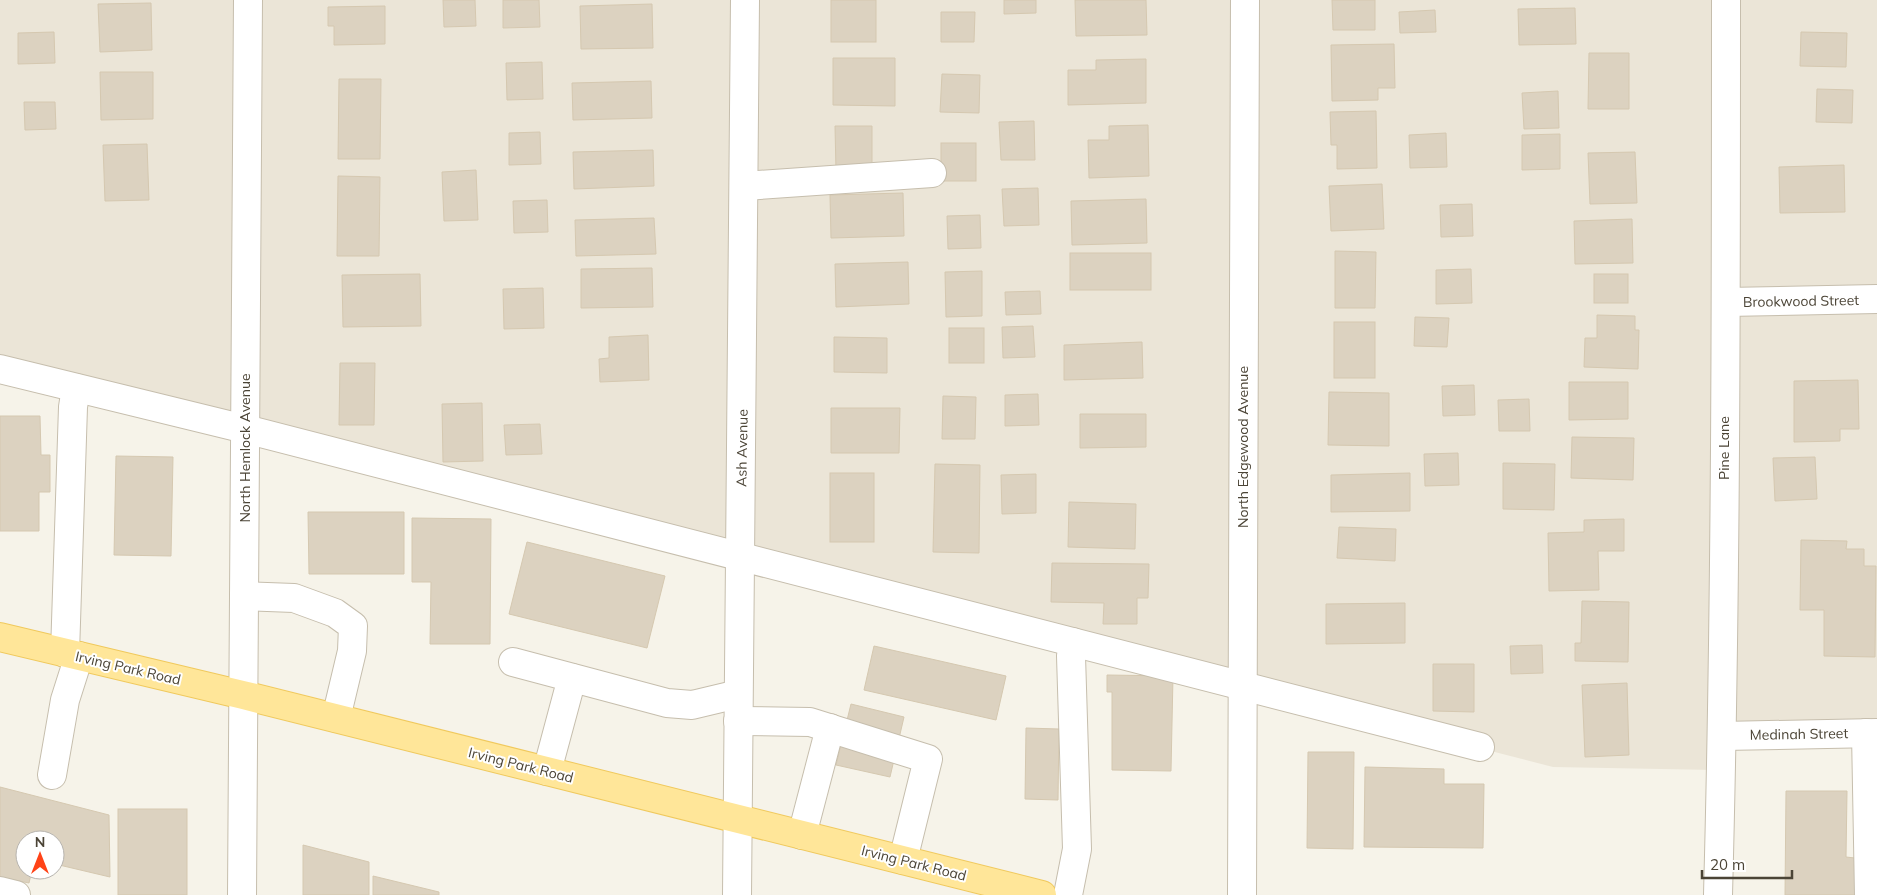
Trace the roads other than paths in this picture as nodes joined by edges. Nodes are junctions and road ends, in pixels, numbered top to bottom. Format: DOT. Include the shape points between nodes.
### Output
graph roads {
  1 [pos="248,0"];
  2 [pos="745,0"];
  3 [pos="1245,0"];
  4 [pos="1726,0"];
  5 [pos="932,172"];
  6 [pos="744,186"];
  7 [pos="1877,299"];
  8 [pos="1726,302"];
  9 [pos="0,369"];
  10 [pos="76,388"];
  11 [pos="245,429"];
  12 [pos="741,555"];
  13 [pos="244,596"];
  14 [pos="0,637"];
  15 [pos="1073,642"];
  16 [pos="72,654"];
  17 [pos="513,662"];
  18 [pos="572,678"];
  19 [pos="1242,686"];
  20 [pos="243,695"];
  21 [pos="738,708"];
  22 [pos="336,718"];
  23 [pos="830,728"];
  24 [pos="1871,733"];
  25 [pos="1722,736"];
  26 [pos="1480,747"];
  27 [pos="547,771"];
  28 [pos="52,775"];
  29 [pos="736,819"];
  30 [pos="802,835"];
  31 [pos="903,860"];
  32 [pos="0,891"];
  33 [pos="1029,893"];
  34 [pos="16,895"];
  35 [pos="242,895"];
  36 [pos="737,895"];
  37 [pos="1068,895"];
  38 [pos="1242,895"];
  39 [pos="1718,895"];
  40 [pos="1869,895"];
  1 -- 11 [label="street, North Hemlock Avenue"];
  2 -- 6 [label="street, Ash Avenue"];
  3 -- 19 [label="street, North Edgewood Avenue"];
  4 -- 8 [label="street, Pine Lane"];
  5 -- 6 [label="street"];
  6 -- 12 [label="street, Ash Avenue"];
  7 -- 8 [label="street, Brookwood Street"];
  8 -- 25 [label="street, Pine Lane"];
  9 -- 10 [label="street"];
  10 -- 11 [label="street"];
  10 -- 16 [label="street" via="73,407"];
  11 -- 12 [label="street"];
  11 -- 13 [label="street, North Hemlock Avenue"];
  12 -- 15 [label="street"];
  12 -- 21 [label="street, Ash Avenue"];
  13 -- 20 [label="street, North Hemlock Avenue"];
  13 -- 22 [label="street" via="294,598 335,613 353,626 352,651"];
  14 -- 16 [label="main road, Irving Park Road"];
  15 -- 19 [label="street"];
  15 -- 37 [label="street" via="1077,849"];
  16 -- 20 [label="main road, Irving Park Road"];
  16 -- 28 [label="street"];
  17 -- 18 [label="street"];
  18 -- 21 [label="street" via="667,703"];
  18 -- 27 [label="street"];
  19 -- 26 [label="street"];
  19 -- 38 [label="street, North Edgewood Avenue"];
  20 -- 22 [label="main road, Irving Park Road"];
  20 -- 35 [label="street, North Hemlock Avenue"];
  21 -- 23 [label="street"];
  21 -- 29 [label="street, Ash Avenue"];
  22 -- 27 [label="main road, Irving Park Road"];
  23 -- 30 [label="street"];
  23 -- 31 [label="street" via="928,759"];
  24 -- 25 [label="street, Medinah Street"];
  24 -- 40 [label="street" via="1867,795"];
  25 -- 39 [label="street, Pine Lane"];
  27 -- 29 [label="main road, Irving Park Road"];
  29 -- 30 [label="main road, Irving Park Road"];
  29 -- 36 [label="street, Ash Avenue"];
  30 -- 31 [label="main road, Irving Park Road"];
  31 -- 33 [label="main road, Irving Park Road"];
  32 -- 34 [label="street"];
}
